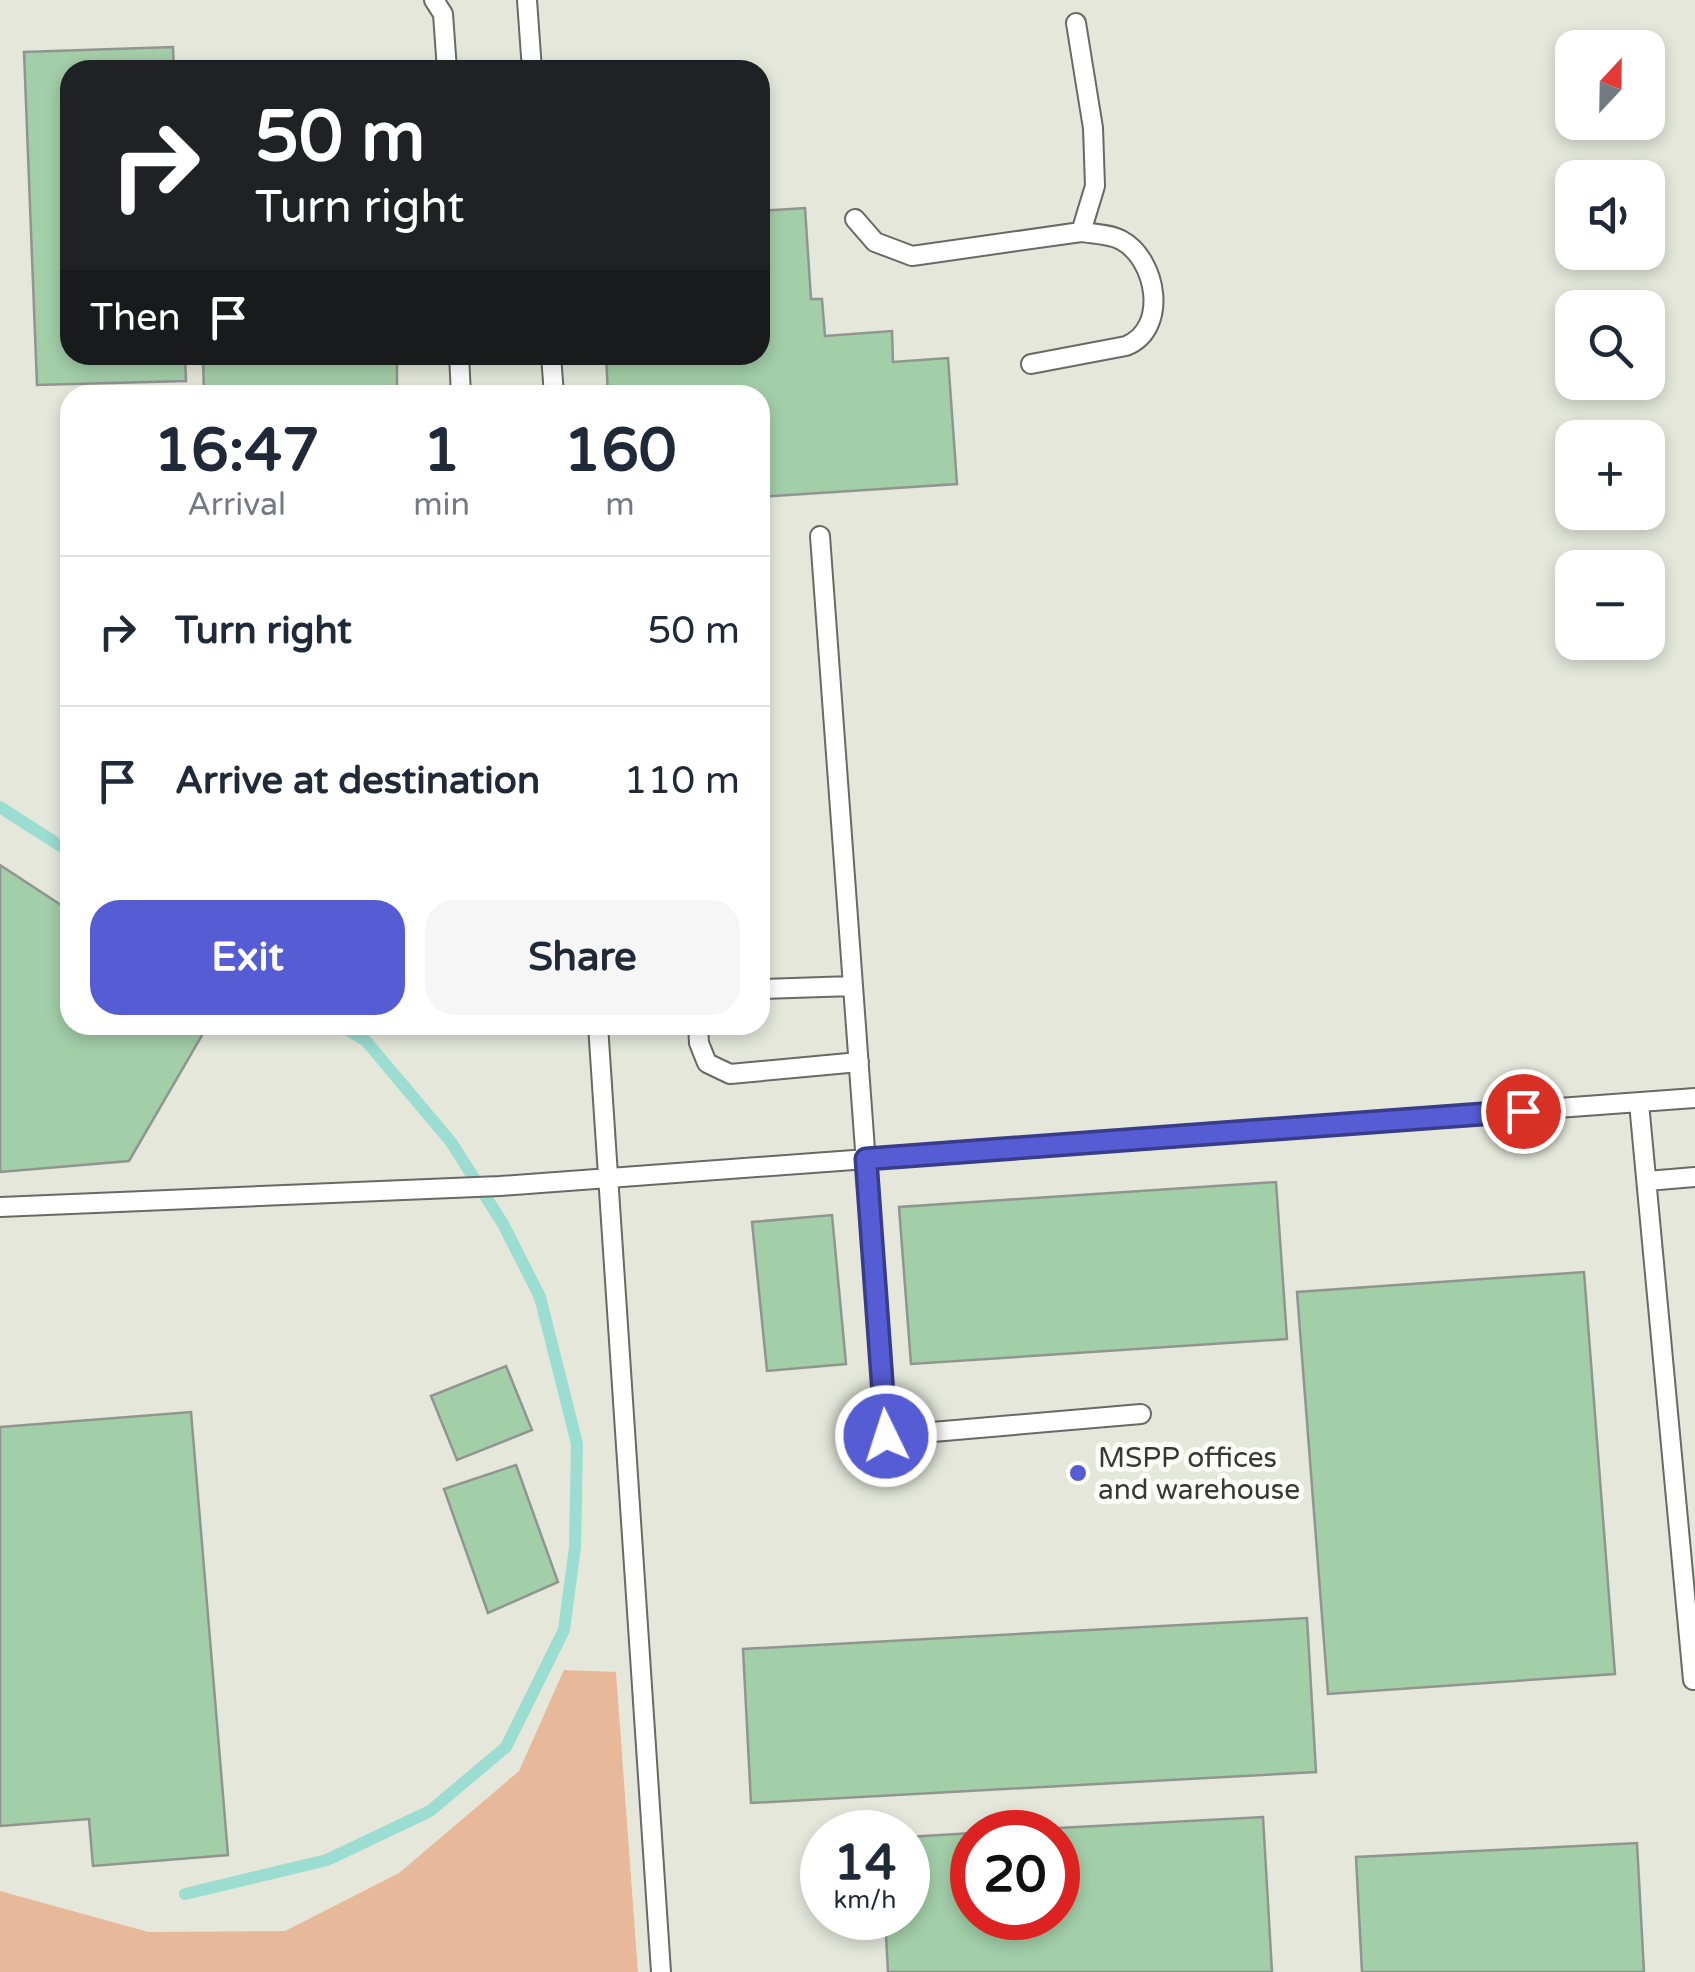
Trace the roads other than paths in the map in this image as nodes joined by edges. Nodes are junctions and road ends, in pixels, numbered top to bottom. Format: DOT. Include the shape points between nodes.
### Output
graph roads {
  1 [pos="434,0"];
  2 [pos="527,0"];
  3 [pos="1076,23"];
  4 [pos="446,60"];
  5 [pos="531,60"];
  6 [pos="855,218"];
  7 [pos="1082,232"];
  8 [pos="1031,364"];
  9 [pos="820,536"];
  10 [pos="853,986"];
  11 [pos="770,989"];
  12 [pos="599,1035"];
  13 [pos="699,1035"];
  14 [pos="859,1062"];
  15 [pos="1695,1098"];
  16 [pos="1639,1102"];
  17 [pos="866,1159"];
  18 [pos="1695,1177"];
  19 [pos="609,1178"];
  20 [pos="1646,1181"];
  21 [pos="0,1208"];
  22 [pos="1141,1414"];
  23 [pos="1693,1680"];
  24 [pos="661,1972"];
  1 -- 4 [label="lane" via="443,14"];
  2 -- 5 [label="lane"];
  3 -- 7 [label="lane" via="1093,128 1094,186"];
  6 -- 7 [label="lane" via="875,242 912,256"];
  7 -- 8 [label="lane" via="1118,238 1146,266 1154,298 1144,335 1126,346"];
  9 -- 10 [label="lane"];
  10 -- 11 [label="lane"];
  10 -- 14 [label="lane"];
  12 -- 19 [label="lane"];
  13 -- 14 [label="lane" via="707,1063 730,1074"];
  14 -- 17 [label="lane"];
  15 -- 16 [label="lane"];
  16 -- 17 [label="lane"];
  16 -- 20 [label="lane"];
  17 -- 19 [label="lane"];
  17 -- 22 [label="lane" via="886,1436"];
  18 -- 20 [label="lane"];
  19 -- 21 [label="lane"];
  19 -- 24 [label="lane"];
  20 -- 23 [label="lane"];
}
